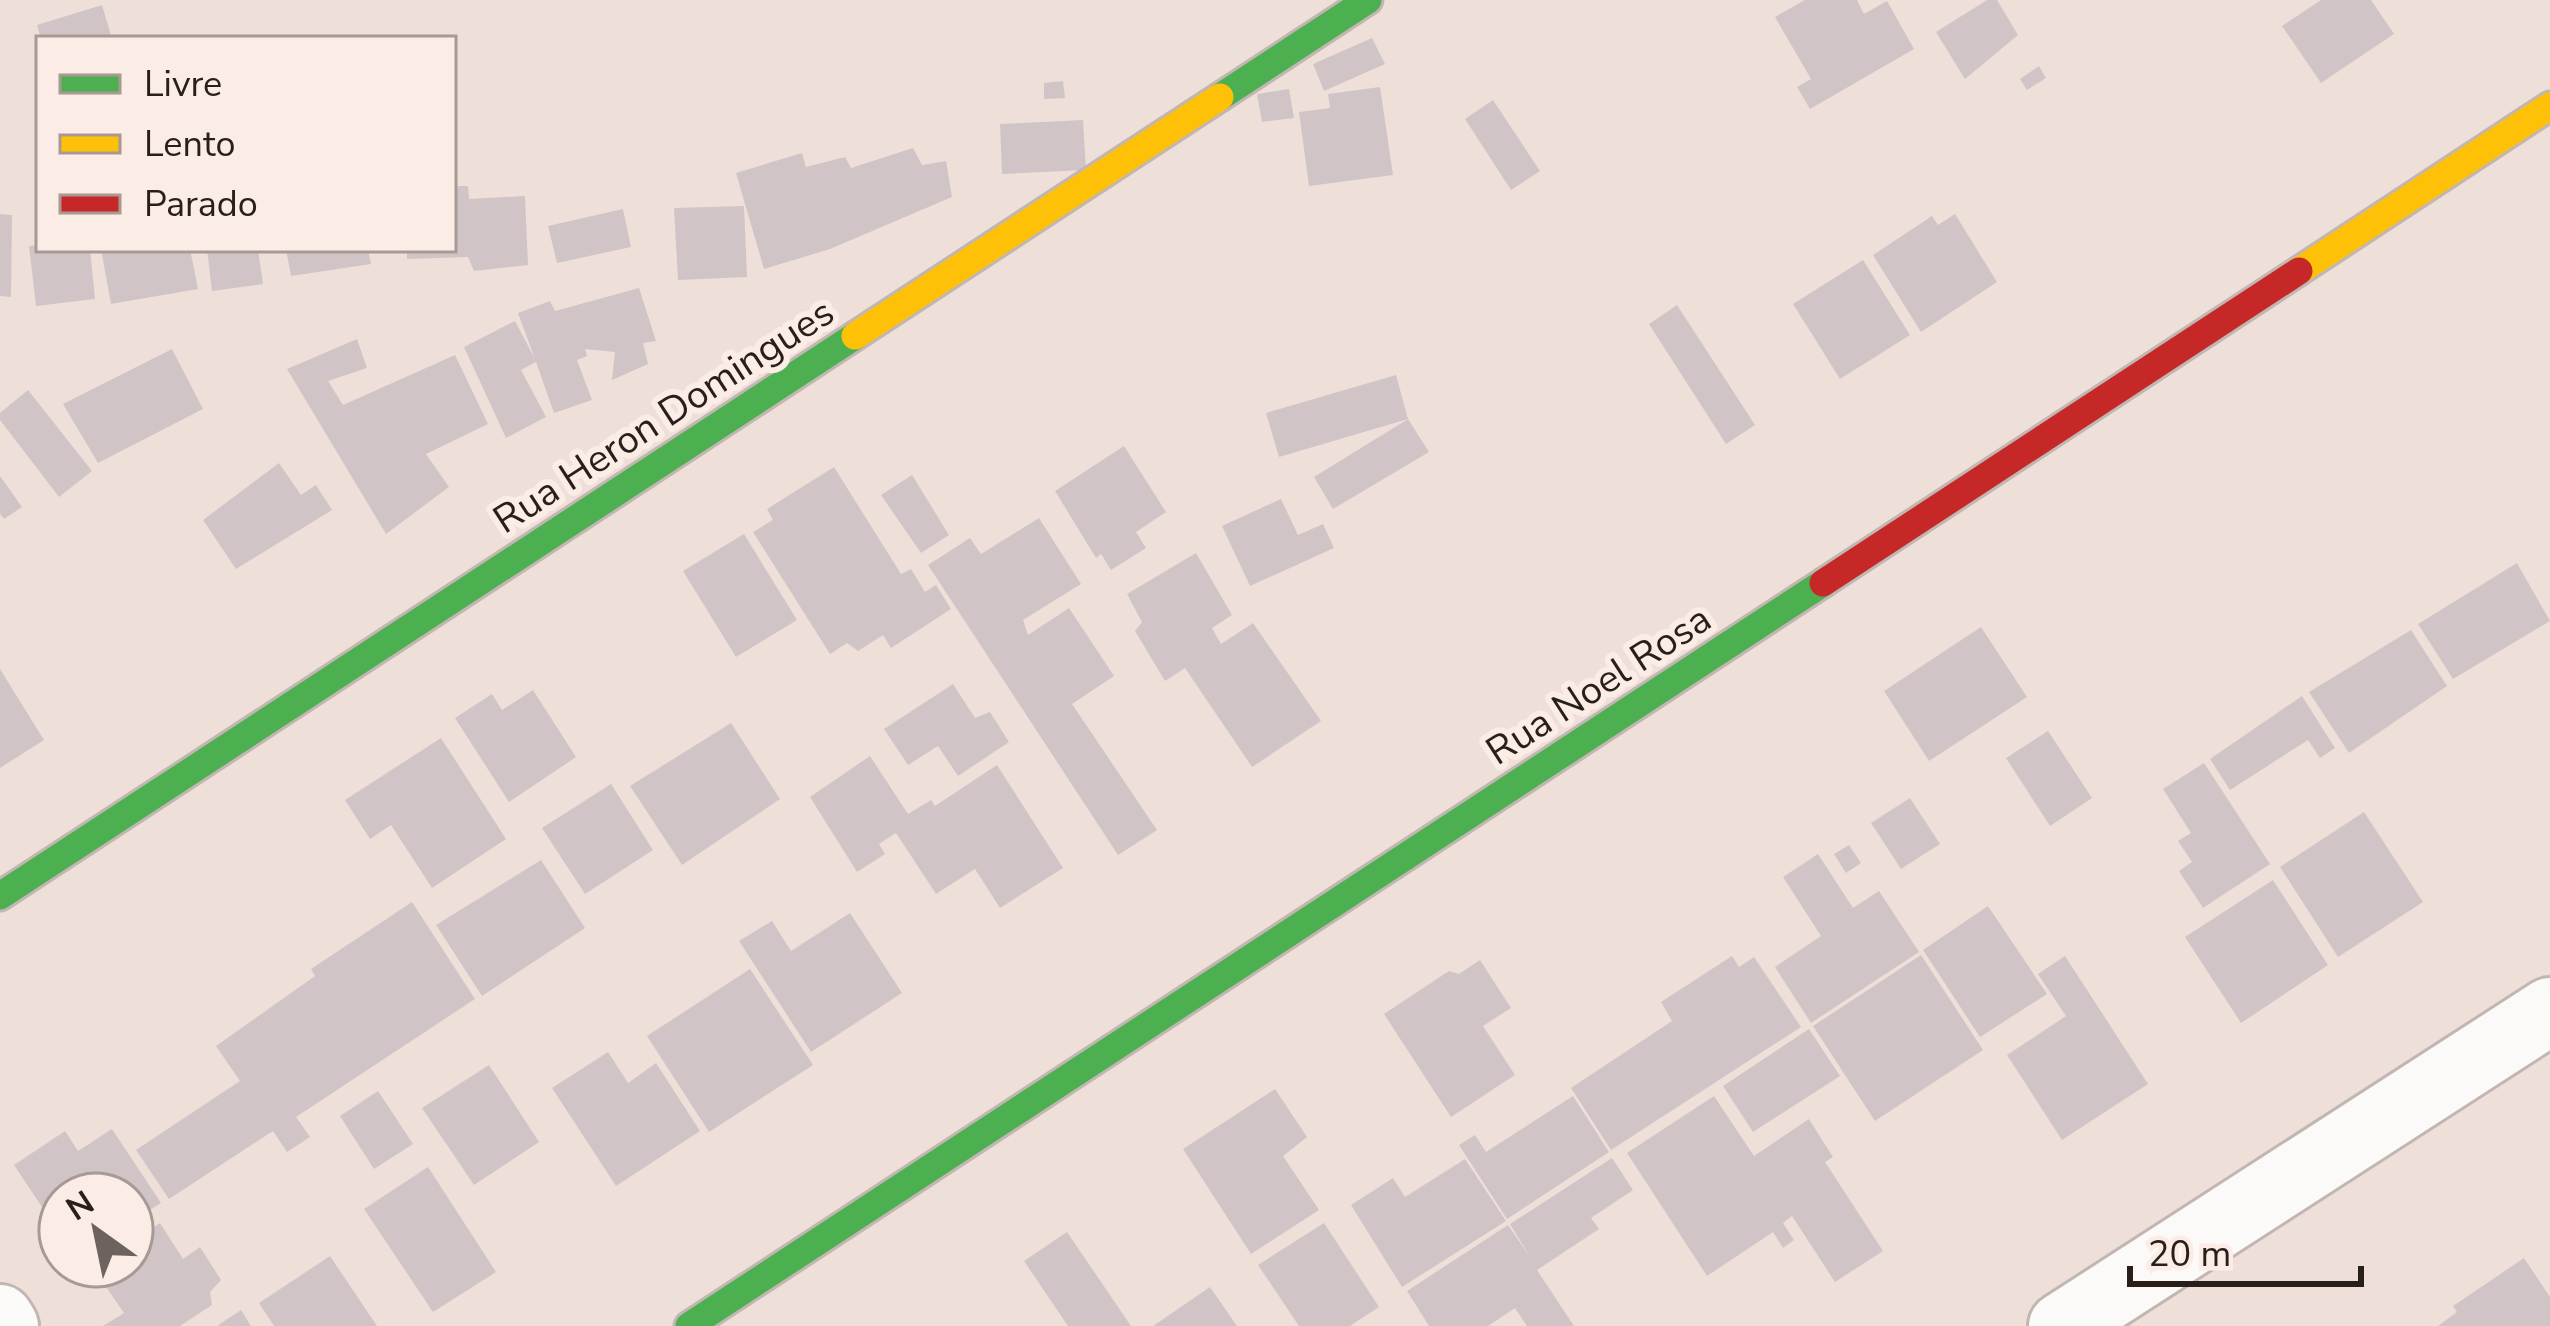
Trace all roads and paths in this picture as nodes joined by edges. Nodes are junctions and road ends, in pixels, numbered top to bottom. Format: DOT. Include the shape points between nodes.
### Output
graph roads {
  1 [pos="1368,0"];
  2 [pos="2550,106"];
  3 [pos="0,896"];
  4 [pos="2550,1010"];
  5 [pos="0,1318"];
  6 [pos="5,1326"];
  7 [pos="689,1326"];
  8 [pos="2062,1326"];
  1 -- 3 [label="street, Rua Heron Domingues"];
  2 -- 7 [label="street, Rua Noel Rosa"];
  4 -- 8 [label="street"];
  5 -- 6 [label="street"];
}
